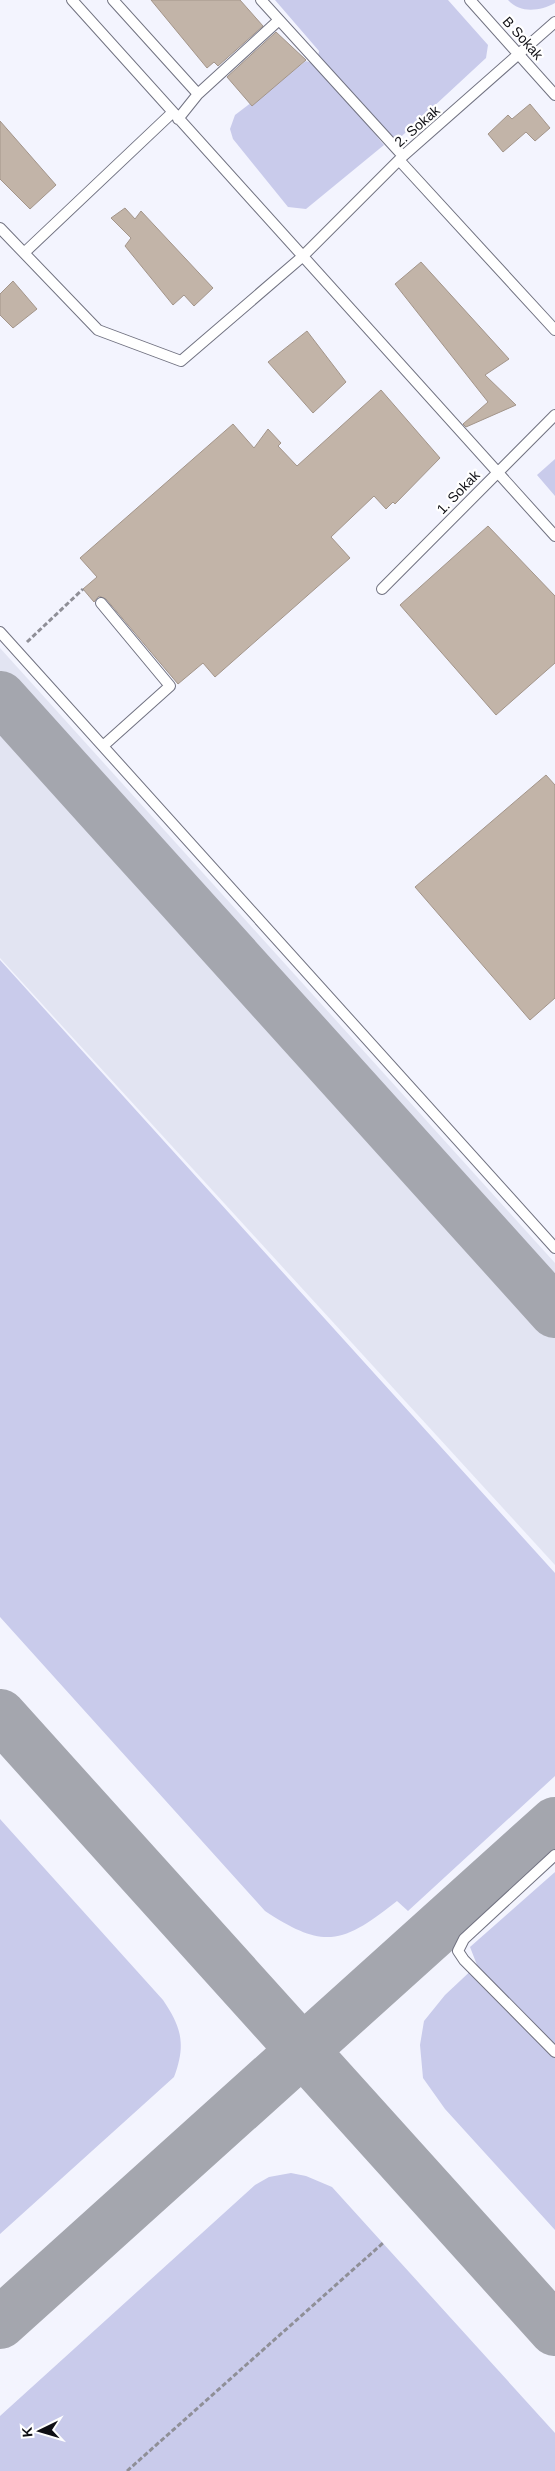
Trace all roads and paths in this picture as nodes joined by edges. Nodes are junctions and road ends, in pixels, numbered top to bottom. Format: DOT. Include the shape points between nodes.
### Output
graph roads {
  1 [pos="72,0"];
  2 [pos="113,0"];
  3 [pos="260,0"];
  4 [pos="470,0"];
  5 [pos="279,20"];
  6 [pos="555,22"];
  7 [pos="519,55"];
  8 [pos="198,94"];
  9 [pos="555,95"];
  10 [pos="175,116"];
  11 [pos="401,158"];
  12 [pos="0,228"];
  13 [pos="24,253"];
  14 [pos="302,257"];
  15 [pos="555,330"];
  16 [pos="555,415"];
  17 [pos="497,472"];
  18 [pos="555,536"];
  19 [pos="83,589"];
  20 [pos="382,589"];
  21 [pos="101,603"];
  22 [pos="0,632"];
  23 [pos="17,651"];
  24 [pos="103,746"];
  25 [pos="555,1248"];
  26 [pos="555,1855"];
  27 [pos="555,2052"];
  28 [pos="384,2243"];
  29 [pos="127,2471"];
  1 -- 10 [label="lane"];
  2 -- 8 [label="lane"];
  3 -- 5 [label="lane"];
  4 -- 7 [label="lane, B Sokak"];
  5 -- 8 [label="lane"];
  5 -- 11 [label="lane"];
  6 -- 7 [label="lane, 2. Sokak"];
  7 -- 9 [label="lane, B Sokak"];
  7 -- 11 [label="lane, 2. Sokak"];
  8 -- 10 [label="lane"];
  10 -- 13 [label="lane"];
  10 -- 14 [label="lane"];
  11 -- 14 [label="lane, 2. Sokak"];
  11 -- 15 [label="lane"];
  12 -- 13 [label="lane"];
  13 -- 14 [label="lane, 2. Sokak" via="98,330 182,361"];
  14 -- 17 [label="lane"];
  16 -- 17 [label="lane, 1. Sokak"];
  17 -- 18 [label="lane"];
  17 -- 20 [label="lane, 1. Sokak"];
  19 -- 23 [label="path"];
  21 -- 24 [label="lane" via="170,686"];
  22 -- 23 [label="lane"];
  23 -- 24 [label="lane"];
  24 -- 25 [label="lane"];
  26 -- 27 [label="lane" via="464,1939 458,1951"];
  28 -- 29 [label="path"];
}
